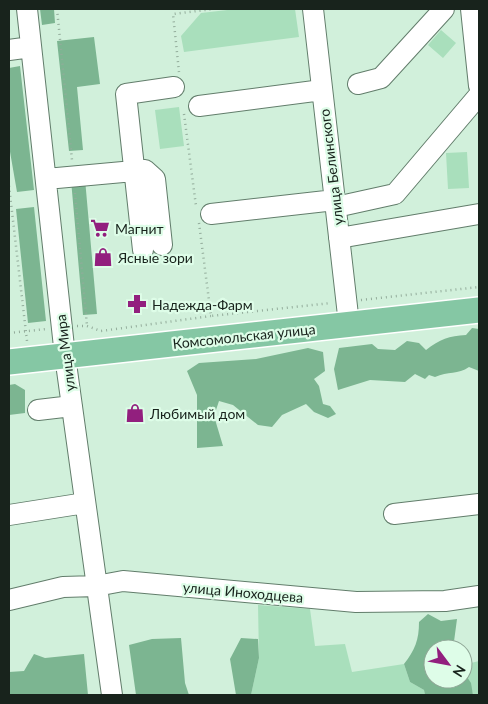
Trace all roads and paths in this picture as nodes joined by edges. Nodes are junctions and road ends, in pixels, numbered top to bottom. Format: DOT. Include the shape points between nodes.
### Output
graph roads {
  1 [pos="27,9"];
  2 [pos="213,9"];
  3 [pos="444,9"];
  4 [pos="471,9"];
  5 [pos="315,10"];
  6 [pos="31,48"];
  7 [pos="9,50"];
  8 [pos="177,82"];
  9 [pos="358,84"];
  10 [pos="479,86"];
  11 [pos="322,90"];
  12 [pos="479,94"];
  13 [pos="191,106"];
  14 [pos="134,171"];
  15 [pos="46,179"];
  16 [pos="9,186"];
  17 [pos="336,204"];
  18 [pos="479,214"];
  19 [pos="202,215"];
  20 [pos="339,238"];
  21 [pos="152,248"];
  22 [pos="479,287"];
  23 [pos="479,310"];
  24 [pos="348,313"];
  25 [pos="211,316"];
  26 [pos="62,328"];
  27 [pos="25,331"];
  28 [pos="9,333"];
  29 [pos="65,356"];
  30 [pos="19,361"];
  31 [pos="72,406"];
  32 [pos="38,410"];
  33 [pos="85,503"];
  34 [pos="479,504"];
  35 [pos="394,514"];
  36 [pos="9,515"];
  37 [pos="96,586"];
  38 [pos="479,596"];
  39 [pos="9,600"];
  40 [pos="112,695"];
  1 -- 6 [label="street, улица Мира"];
  2 -- 8 [label="path" via="173,14"];
  3 -- 9 [label="street" via="381,78"];
  4 -- 10 [label="street"];
  5 -- 11 [label="street, улица Белинского"];
  6 -- 7 [label="street"];
  6 -- 15 [label="street, улица Мира"];
  8 -- 14 [label="street" via="126,94"];
  11 -- 13 [label="street"];
  11 -- 17 [label="street, улица Белинского"];
  12 -- 17 [label="street" via="395,194"];
  13 -- 19 [label="path"];
  14 -- 15 [label="street"];
  14 -- 21 [label="street"];
  15 -- 26 [label="street, улица Мира"];
  16 -- 27 [label="path"];
  17 -- 19 [label="street"];
  17 -- 20 [label="street, улица Белинского"];
  18 -- 20 [label="street"];
  19 -- 25 [label="path"];
  20 -- 24 [label="street, улица Белинского"];
  22 -- 24 [label="path"];
  23 -- 24 [label="main road, Комсомольская улица"];
  24 -- 25 [label="path"];
  24 -- 29 [label="main road, Комсомольская улица"];
  25 -- 26 [label="path" via="101,331 88,326"];
  26 -- 27 [label="path"];
  26 -- 29 [label="street, улица Мира"];
  27 -- 28 [label="path"];
  27 -- 30 [label="path"];
  29 -- 30 [label="main road, Комсомольская улица"];
  29 -- 31 [label="street, улица Мира"];
  31 -- 32 [label="street"];
  31 -- 33 [label="street, улица Мира"];
  33 -- 36 [label="street"];
  33 -- 37 [label="street, улица Мира"];
  34 -- 35 [label="street"];
  37 -- 38 [label="street, улица Иноходцева" via="123,582 356,602 445,601"];
  37 -- 39 [label="street, улица Иноходцева" via="63,587"];
  37 -- 40 [label="street, улица Мира"];
}
